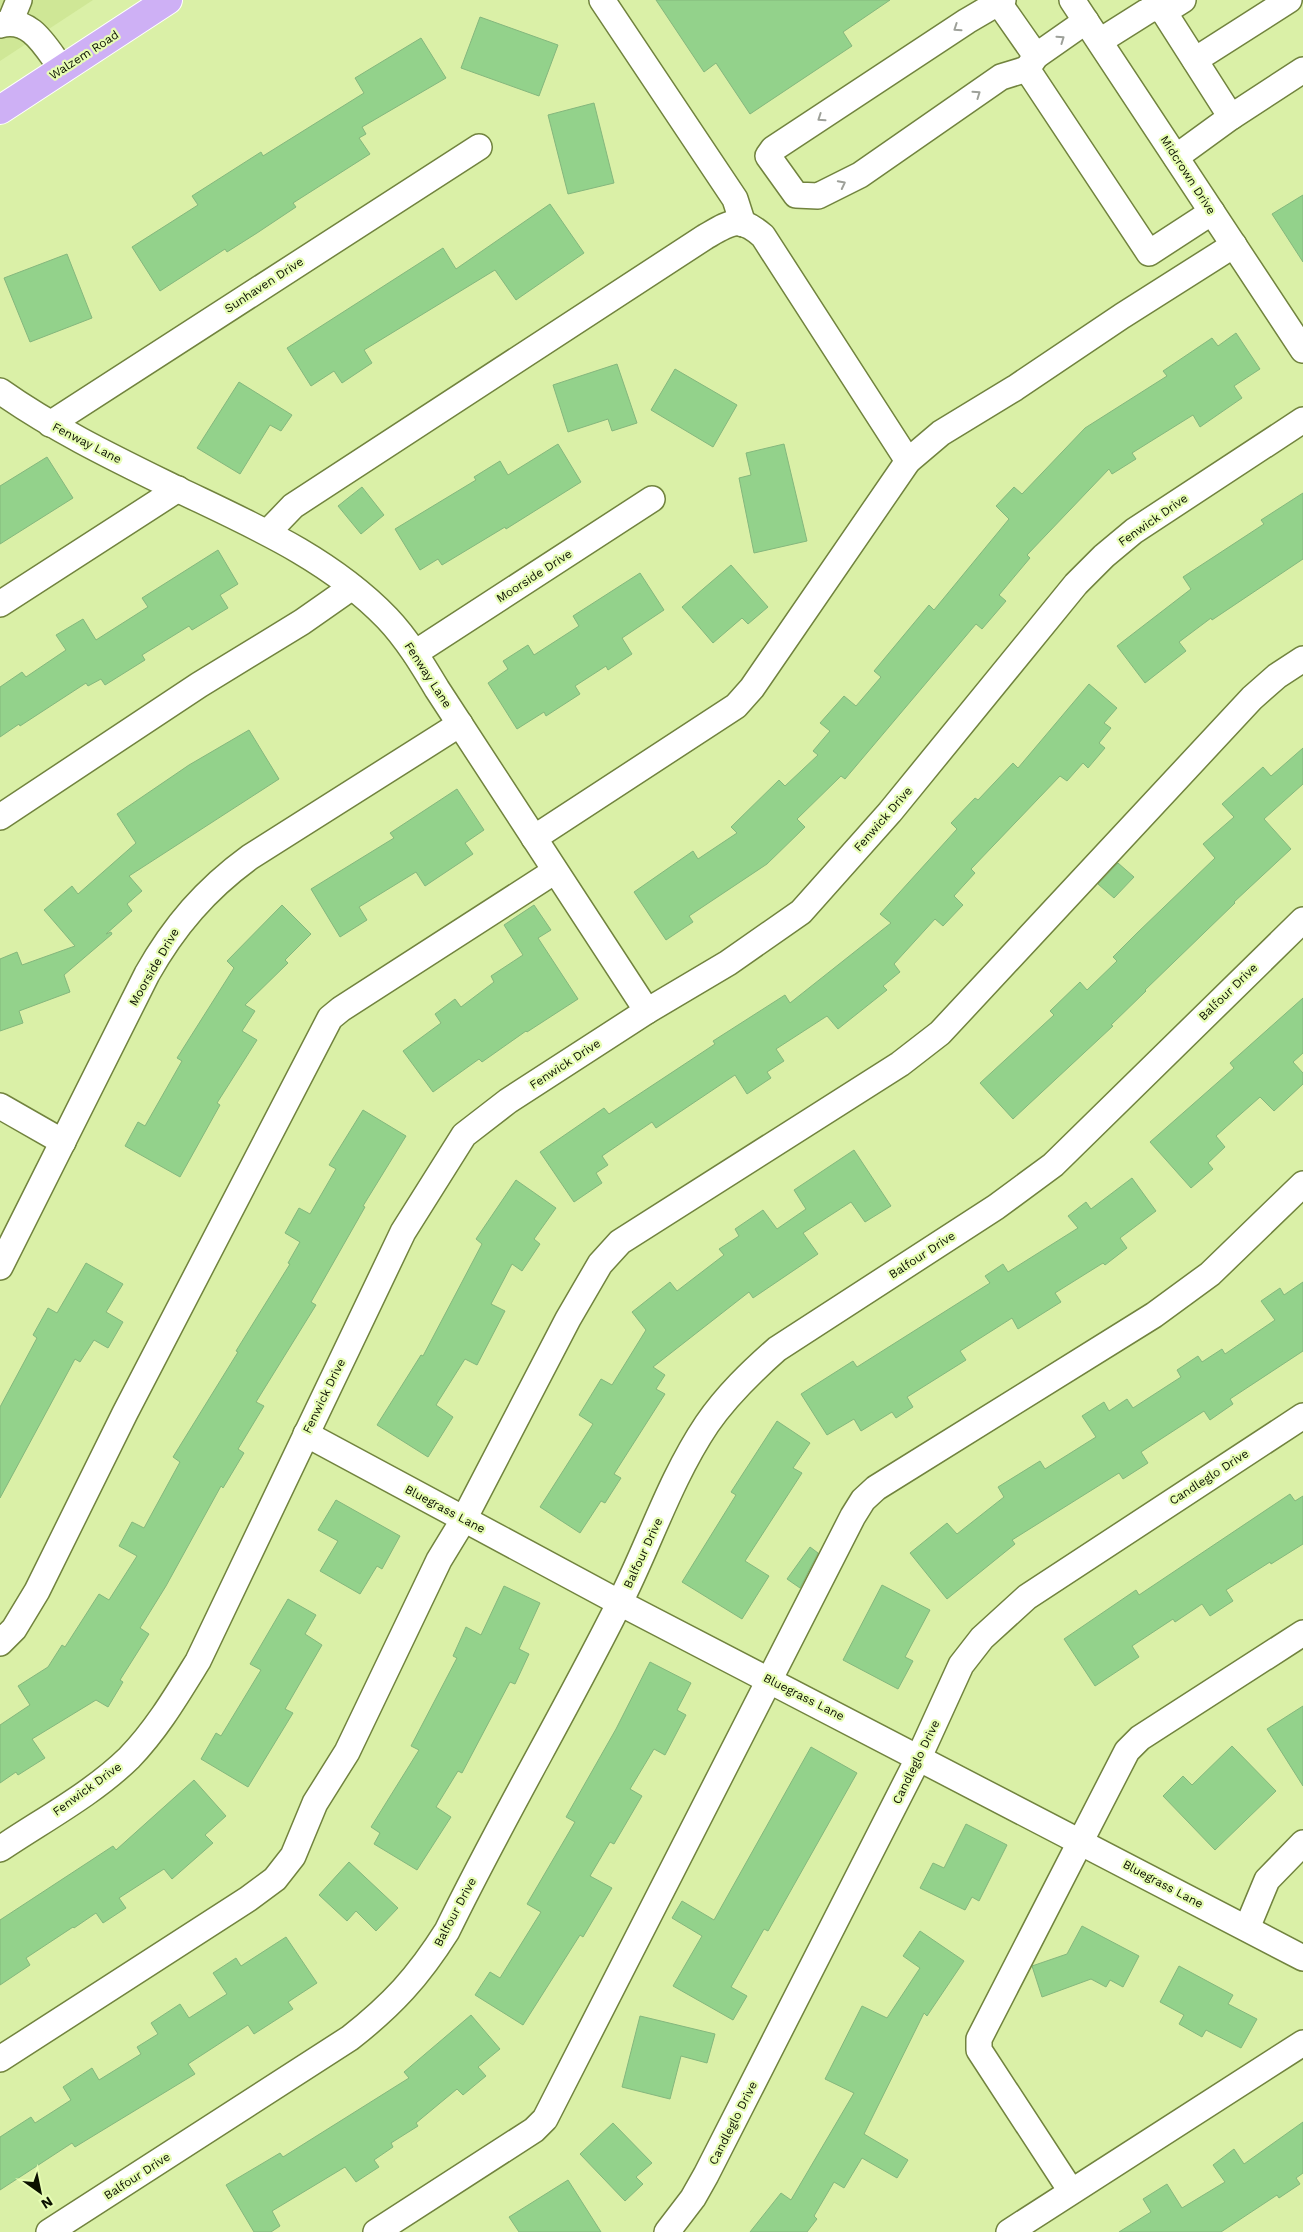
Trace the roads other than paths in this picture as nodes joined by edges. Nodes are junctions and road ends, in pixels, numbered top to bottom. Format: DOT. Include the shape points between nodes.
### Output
graph roads {
  1 [pos="168,0"];
  2 [pos="602,0"];
  3 [pos="1072,0"];
  4 [pos="1289,0"];
  5 [pos="1001,2"];
  6 [pos="1164,5"];
  7 [pos="10,15"];
  8 [pos="1086,21"];
  9 [pos="1100,41"];
  10 [pos="1195,60"];
  11 [pos="1031,63"];
  12 [pos="62,69"];
  13 [pos="1303,70"];
  14 [pos="0,110"];
  15 [pos="1231,117"];
  16 [pos="479,147"];
  17 [pos="1176,157"];
  18 [pos="1212,212"];
  19 [pos="743,224"];
  20 [pos="1234,246"];
  21 [pos="1299,335"];
  22 [pos="2,396"];
  23 [pos="1303,420"];
  24 [pos="50,424"];
  25 [pos="908,461"];
  26 [pos="178,489"];
  27 [pos="652,498"];
  28 [pos="268,532"];
  29 [pos="352,587"];
  30 [pos="0,604"];
  31 [pos="415,653"];
  32 [pos="1303,659"];
  33 [pos="460,724"];
  34 [pos="0,817"];
  35 [pos="534,838"];
  36 [pos="555,871"];
  37 [pos="1303,920"];
  38 [pos="647,1011"];
  39 [pos="0,1106"];
  40 [pos="63,1142"];
  41 [pos="1303,1184"];
  42 [pos="0,1267"];
  43 [pos="1303,1416"];
  44 [pos="306,1434"];
  45 [pos="464,1519"];
  46 [pos="620,1603"];
  47 [pos="1303,1633"];
  48 [pos="0,1643"];
  49 [pos="769,1679"];
  50 [pos="919,1757"];
  51 [pos="1081,1841"];
  52 [pos="1303,1843"];
  53 [pos="0,1848"];
  54 [pos="1247,1928"];
  55 [pos="1303,1958"];
  56 [pos="1303,2043"];
  57 [pos="0,2059"];
  58 [pos="1071,2191"];
  59 [pos="49,2232"];
  60 [pos="376,2232"];
  61 [pos="667,2232"];
  62 [pos="1009,2232"];
  1 -- 12 [label="main road, Walzem Road"];
  2 -- 19 [label="street" via="735,200"];
  3 -- 8 [label="street, Midcrown Drive"];
  4 -- 10 [label="street"];
  5 -- 11 [label="street"];
  5 -- 11 [label="street, one-way" via="773,149 768,156 796,195 818,196 860,175 1001,77"];
  6 -- 9 [label="street"];
  6 -- 10 [label="street"];
  7 -- 12 [label="street" via="31,29"];
  8 -- 9 [label="street, Midcrown Drive"];
  11 -- 8 [label="street, one-way"];
  9 -- 17 [label="street, Midcrown Drive"];
  10 -- 15 [label="street"];
  11 -- 18 [label="street" via="1149,253"];
  12 -- 14 [label="main road, Walzem Road"];
  13 -- 15 [label="street"];
  15 -- 17 [label="street"];
  16 -- 24 [label="street, Sunhaven Drive"];
  17 -- 18 [label="street, Midcrown Drive"];
  18 -- 20 [label="street, Midcrown Drive"];
  19 -- 25 [label="street" via="750,224 763,236"];
  19 -- 28 [label="street" via="730,223 705,237 293,506"];
  20 -- 21 [label="street, Midcrown Drive"];
  20 -- 25 [label="street" via="941,433"];
  22 -- 24 [label="street, Fenway Lane"];
  23 -- 38 [label="street, Fenwick Drive" via="1134,530 1104,556 1070,592 890,812 801,912 728,963"];
  24 -- 26 [label="street, Fenway Lane"];
  25 -- 35 [label="street" via="770,664 736,706"];
  26 -- 28 [label="street, Fenway Lane"];
  26 -- 30 [label="street"];
  27 -- 31 [label="street, Moorside Drive"];
  28 -- 29 [label="street, Fenway Lane"];
  29 -- 31 [label="street, Fenway Lane" via="388,619"];
  29 -- 34 [label="street"];
  31 -- 33 [label="street, Fenway Lane"];
  32 -- 45 [label="street" via="1252,698 940,1033 900,1064 620,1242 600,1264 568,1319"];
  33 -- 35 [label="street, Fenway Lane"];
  33 -- 40 [label="street, Moorside Drive" via="250,856 201,897 162,947"];
  35 -- 36 [label="street, Fenway Lane"];
  36 -- 38 [label="street, Fenway Lane"];
  36 -- 48 [label="street" via="330,1018 37,1591 14,1629"];
  37 -- 46 [label="street, Balfour Drive" via="1053,1164 996,1207 777,1349 744,1378 707,1424 683,1467"];
  38 -- 44 [label="street, Fenwick Drive" via="508,1101 464,1135 403,1232"];
  39 -- 40 [label="street"];
  40 -- 42 [label="street, Moorside Drive"];
  41 -- 49 [label="street" via="1210,1274 1154,1315 876,1488 863,1500"];
  43 -- 50 [label="street, Candleglo Drive" via="1027,1597 982,1638 961,1665"];
  44 -- 45 [label="street, Bluegrass Lane"];
  44 -- 53 [label="street, Fenwick Drive" via="198,1661 164,1715 129,1758 103,1780"];
  45 -- 46 [label="street, Bluegrass Lane"];
  45 -- 57 [label="street" via="439,1560 348,1752 316,1803 293,1856 275,1879"];
  46 -- 49 [label="street, Bluegrass Lane"];
  46 -- 59 [label="street, Balfour Drive" via="447,1931 408,1986 350,2038"];
  47 -- 51 [label="street" via="1140,1738 1127,1751"];
  49 -- 50 [label="street, Bluegrass Lane"];
  49 -- 60 [label="street" via="545,2119 534,2130"];
  50 -- 51 [label="street, Bluegrass Lane"];
  50 -- 61 [label="street, Candleglo Drive" via="706,2175"];
  51 -- 54 [label="street, Bluegrass Lane"];
  51 -- 58 [label="street" via="979,2039 979,2050"];
  52 -- 54 [label="street" via="1267,1880"];
  54 -- 55 [label="street, Bluegrass Lane"];
  56 -- 58 [label="street"];
  58 -- 62 [label="street"];
}
